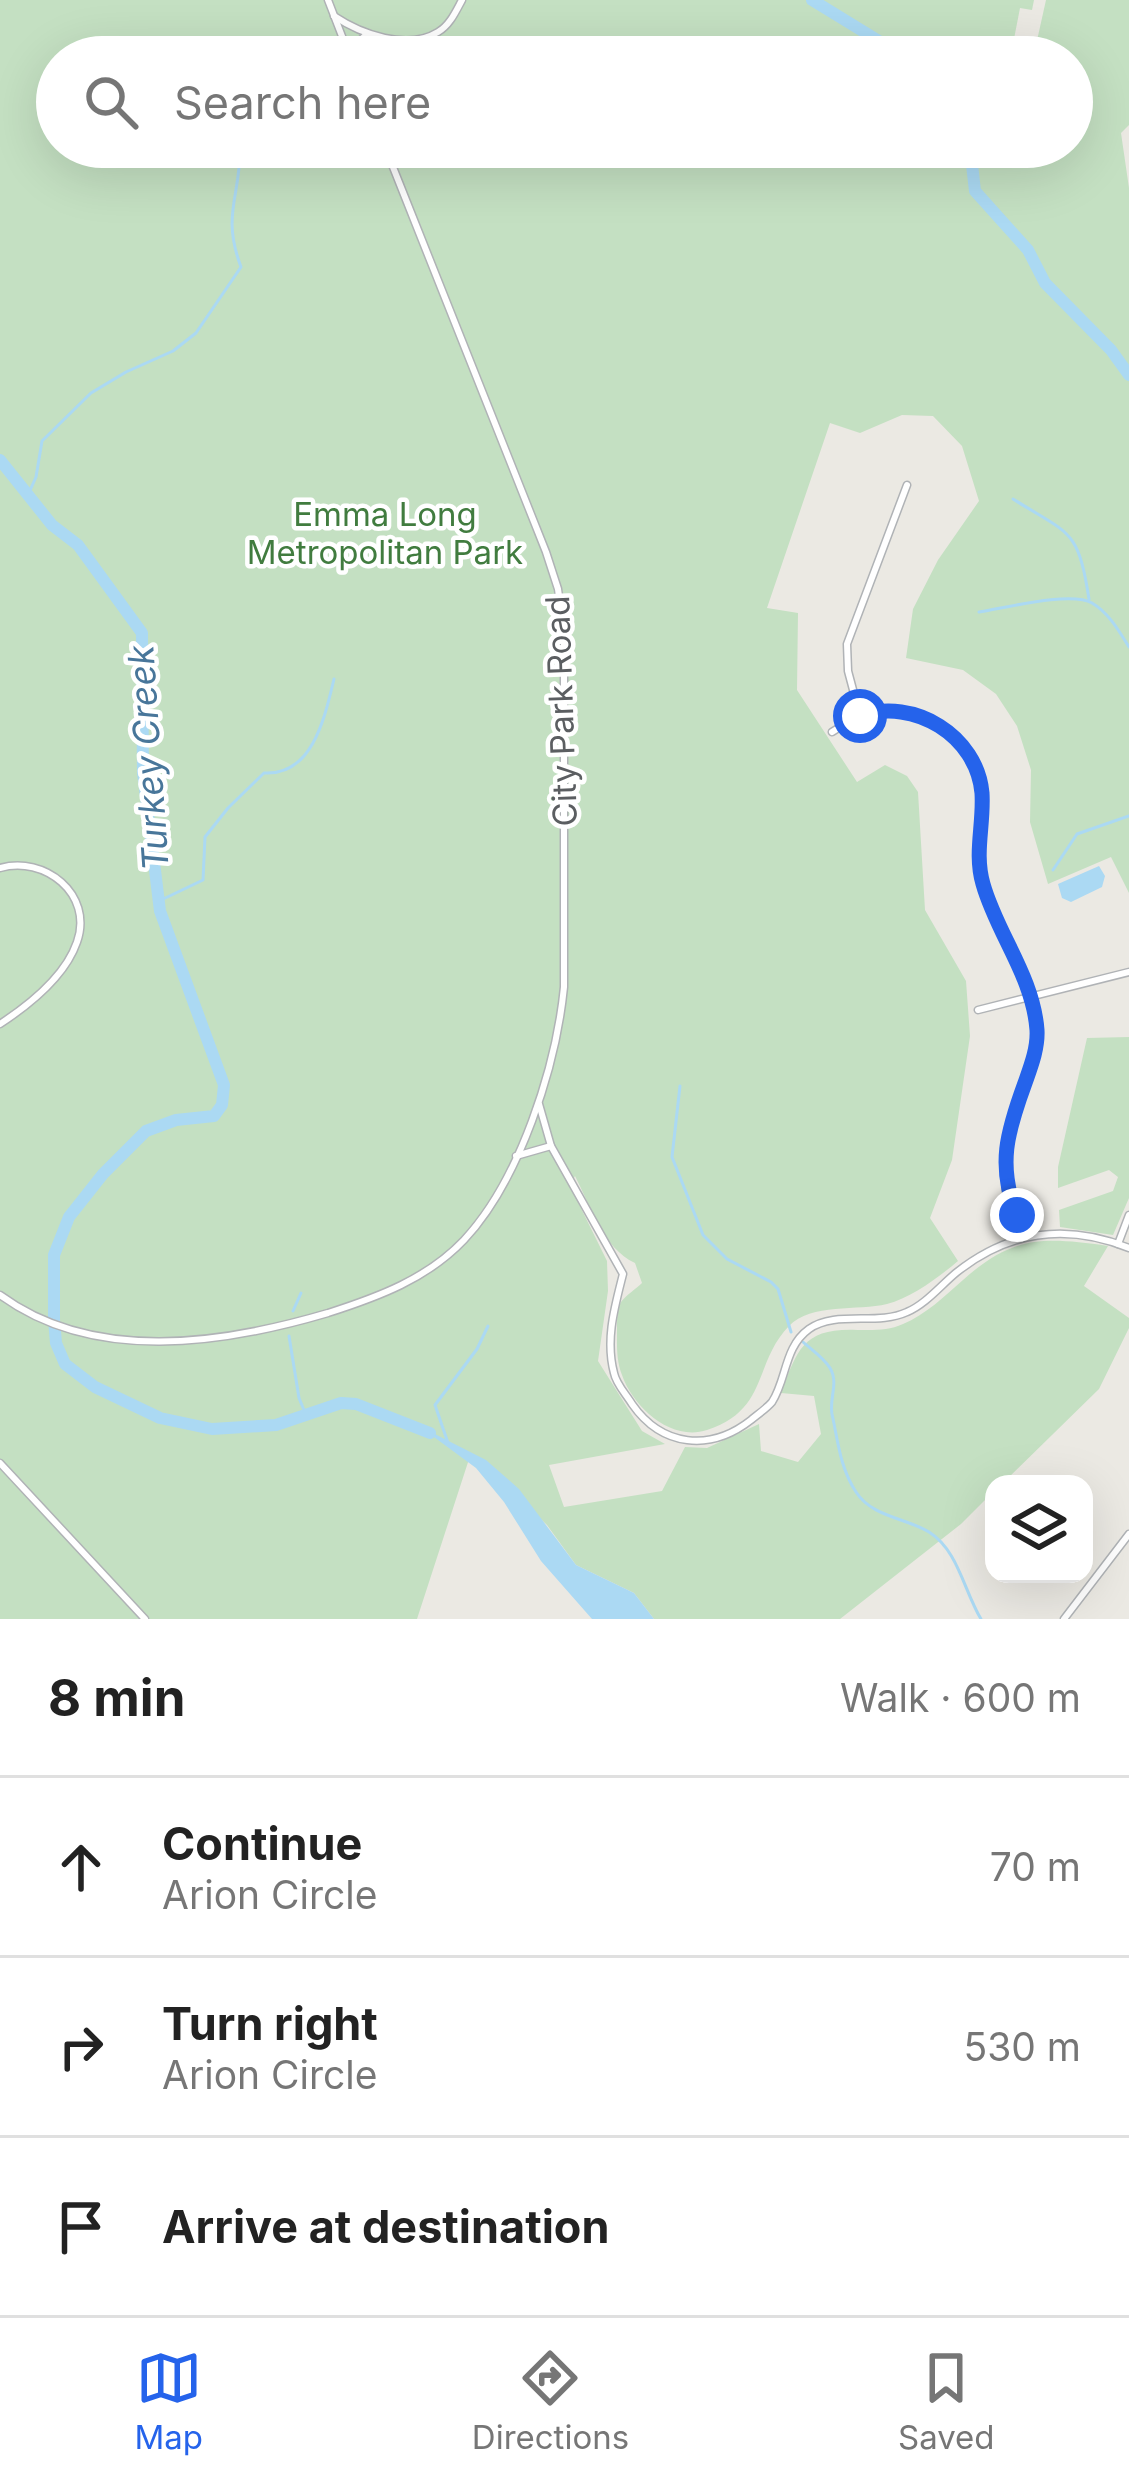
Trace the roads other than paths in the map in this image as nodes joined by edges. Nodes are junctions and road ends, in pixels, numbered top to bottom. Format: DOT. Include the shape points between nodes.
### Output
graph roads {
  1 [pos="328,0"];
  2 [pos="462,0"];
  3 [pos="334,16"];
  4 [pos="366,35"];
  5 [pos="342,36"];
  6 [pos="393,168"];
  7 [pos="907,485"];
  8 [pos="860,716"];
  9 [pos="832,732"];
  10 [pos="0,868"];
  11 [pos="1129,973"];
  12 [pos="1029,998"];
  13 [pos="978,1010"];
  14 [pos="0,1024"];
  15 [pos="538,1101"];
  16 [pos="551,1146"];
  17 [pos="516,1156"];
  18 [pos="1129,1215"];
  19 [pos="1018,1237"];
  20 [pos="1118,1244"];
  21 [pos="1129,1248"];
  22 [pos="0,1295"];
  23 [pos="0,1463"];
  24 [pos="1129,1534"];
  25 [pos="145,1619"];
  26 [pos="1064,1619"];
  1 -- 3 [label="street"];
  2 -- 4 [label="street" via="434,34"];
  3 -- 4 [label="street"];
  3 -- 5 [label="street"];
  6 -- 15 [label="street, City Park Road" via="561,607 565,986"];
  7 -- 8 [label="street" via="847,644"];
  8 -- 9 [label="street"];
  8 -- 12 [label="street" via="920,716 950,733 971,759 982,792 981,878"];
  10 -- 14 [label="street" via="34,865 61,881 80,931 56,976"];
  11 -- 12 [label="street"];
  12 -- 13 [label="street"];
  12 -- 19 [label="street" via="1036,1046 1006,1148"];
  15 -- 16 [label="street"];
  15 -- 17 [label="street, City Park Road"];
  16 -- 17 [label="street"];
  16 -- 19 [label="street" via="623,1274 610,1323 614,1378 642,1418 678,1442 747,1424 772,1402 808,1329 905,1313 976,1256"];
  17 -- 22 [label="street, City Park Road" via="485,1213 431,1269 291,1324 223,1339 137,1340 49,1324"];
  18 -- 20 [label="street"];
  19 -- 20 [label="street" via="1056,1233"];
  20 -- 21 [label="street"];
  23 -- 25 [label="street"];
  24 -- 26 [label="street"];
}
